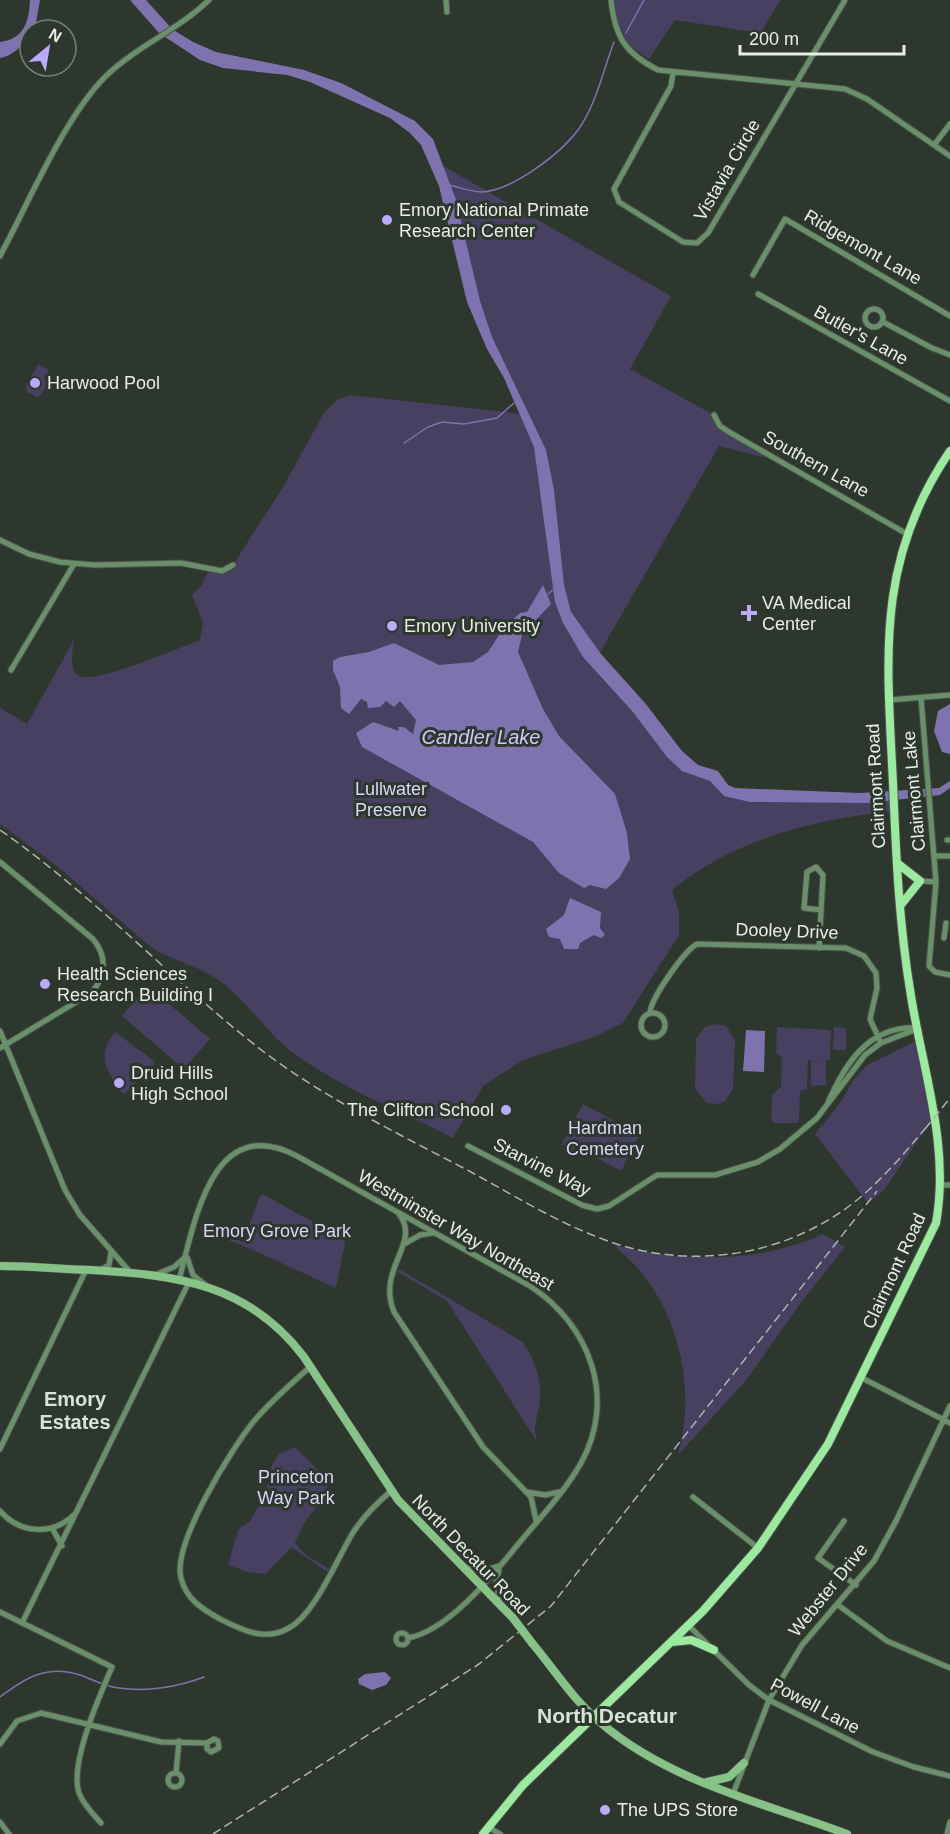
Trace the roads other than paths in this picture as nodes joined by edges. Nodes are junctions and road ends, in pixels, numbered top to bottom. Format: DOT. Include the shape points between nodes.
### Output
graph roads {
  1 [pos="209,0"];
  2 [pos="446,0"];
  3 [pos="611,0"];
  4 [pos="845,0"];
  5 [pos="447,12"];
  6 [pos="673,73"];
  7 [pos="795,84"];
  8 [pos="950,124"];
  9 [pos="934,145"];
  10 [pos="950,156"];
  11 [pos="0,256"];
  12 [pos="753,275"];
  13 [pos="758,294"];
  14 [pos="950,316"];
  15 [pos="883,321"];
  16 [pos="950,355"];
  17 [pos="950,401"];
  18 [pos="714,415"];
  19 [pos="950,451"];
  20 [pos="908,534"];
  21 [pos="0,540"];
  22 [pos="74,564"];
  23 [pos="233,565"];
  24 [pos="11,670"];
  25 [pos="950,694"];
  26 [pos="921,698"];
  27 [pos="889,700"];
  28 [pos="935,856"];
  29 [pos="950,856"];
  30 [pos="0,862"];
  31 [pos="897,863"];
  32 [pos="920,880"];
  33 [pos="936,882"];
  34 [pos="899,909"];
  35 [pos="821,910"];
  36 [pos="946,923"];
  37 [pos="933,930"];
  38 [pos="819,948"];
  39 [pos="950,975"];
  40 [pos="651,1012"];
  41 [pos="918,1028"];
  42 [pos="0,1031"];
  43 [pos="878,1037"];
  44 [pos="881,1043"];
  45 [pos="3,1046"];
  46 [pos="825,1109"];
  47 [pos="468,1146"];
  48 [pos="947,1185"];
  49 [pos="396,1211"];
  50 [pos="435,1234"];
  51 [pos="406,1243"];
  52 [pos="110,1252"];
  53 [pos="187,1252"];
  54 [pos="0,1266"];
  55 [pos="86,1270"];
  56 [pos="99,1271"];
  57 [pos="130,1272"];
  58 [pos="154,1276"];
  59 [pos="178,1280"];
  60 [pos="189,1282"];
  61 [pos="209,1287"];
  62 [pos="310,1367"];
  63 [pos="862,1378"];
  64 [pos="950,1406"];
  65 [pos="944,1419"];
  66 [pos="950,1423"];
  67 [pos="0,1449"];
  68 [pos="391,1491"];
  69 [pos="560,1491"];
  70 [pos="527,1492"];
  71 [pos="693,1497"];
  72 [pos="78,1510"];
  73 [pos="0,1511"];
  74 [pos="844,1521"];
  75 [pos="535,1523"];
  76 [pos="52,1528"];
  77 [pos="62,1546"];
  78 [pos="758,1548"];
  79 [pos="500,1565"];
  80 [pos="463,1567"];
  81 [pos="484,1585"];
  82 [pos="856,1585"];
  83 [pos="500,1604"];
  84 [pos="838,1605"];
  85 [pos="0,1612"];
  86 [pos="22,1623"];
  87 [pos="688,1625"];
  88 [pos="408,1638"];
  89 [pos="669,1643"];
  90 [pos="714,1650"];
  91 [pos="950,1668"];
  92 [pos="769,1700"];
  93 [pos="593,1716"];
  94 [pos="89,1724"];
  95 [pos="179,1741"];
  96 [pos="207,1743"];
  97 [pos="0,1744"];
  98 [pos="744,1763"];
  99 [pos="176,1773"];
  100 [pos="950,1776"];
  101 [pos="704,1783"];
  102 [pos="733,1794"];
  103 [pos="0,1822"];
  104 [pos="950,1822"];
  105 [pos="101,1823"];
  106 [pos="485,1830"];
  107 [pos="9,1834"];
  108 [pos="500,1834"];
  109 [pos="847,1834"];
  110 [pos="946,1834"];
  1 -- 11 [label="street" via="104,78 53,155"];
  2 -- 5 [label="street"];
  3 -- 6 [label="street" via="615,29 628,49 644,62"];
  4 -- 7 [label="street, Vistavia Circle"];
  6 -- 7 [label="street"];
  6 -- 7 [label="street, Vistavia Circle" via="671,86 614,189 619,202 688,243 700,241 708,233"];
  7 -- 9 [label="street" via="857,93"];
  8 -- 9 [label="street"];
  9 -- 10 [label="street"];
  12 -- 14 [label="street, Ridgemont Lane" via="785,219"];
  13 -- 17 [label="street, Butler's Lane"];
  15 -- 16 [label="street"];
  18 -- 20 [label="street, Southern Lane" via="729,432"];
  19 -- 20 [label="main road, Clairmont Road" via="927,488"];
  20 -- 27 [label="main road, Clairmont Road" via="889,612"];
  21 -- 22 [label="street" via="38,556"];
  22 -- 23 [label="street" via="181,563 222,571"];
  22 -- 24 [label="street"];
  25 -- 26 [label="street"];
  26 -- 27 [label="street"];
  26 -- 28 [label="street, Clairmont Lake"];
  27 -- 31 [label="main road, Clairmont Road"];
  28 -- 29 [label="street"];
  28 -- 33 [label="street, Clairmont Lake"];
  30 -- 45 [label="street" via="93,939 104,963 101,980 91,993"];
  31 -- 32 [label="main road"];
  31 -- 34 [label="main road, Clairmont Road"];
  32 -- 33 [label="street"];
  32 -- 34 [label="main road"];
  33 -- 37 [label="street, Clairmont Lake"];
  34 -- 41 [label="main road, Clairmont Road"];
  35 -- 35 [label="street" via="804,908 807,872 816,867 823,875"];
  35 -- 38 [label="street"];
  36 -- 37 [label="street" via="944,935"];
  37 -- 39 [label="street, Clairmont Lake" via="929,966 935,972"];
  38 -- 40 [label="street, Dooley Drive" via="697,944 685,953"];
  38 -- 43 [label="street, Dooley Drive" via="852,950 872,965 878,983 870,1020"];
  40 -- 40 [label="street, Dooley Drive" via="642,1018 641,1027 646,1035 654,1037 663,1032 665,1022 659,1014"];
  41 -- 43 [label="street, Starvine Way" via="903,1028"];
  41 -- 44 [label="street, Starvine Way"];
  41 -- 48 [label="main road, Clairmont Road" via="941,1133"];
  42 -- 45 [label="street"];
  43 -- 44 [label="street, Dooley Drive"];
  43 -- 46 [label="street, Starvine Way" via="853,1056"];
  44 -- 46 [label="street, Starvine Way" via="860,1061"];
  45 -- 52 [label="street" via="61,1183 75,1208"];
  46 -- 47 [label="street, Starvine Way" via="793,1139 758,1162 715,1175 657,1175 600,1209 586,1207"];
  48 -- 63 [label="main road, Clairmont Road" via="931,1236"];
  49 -- 50 [label="street, Westminster Way Northeast"];
  49 -- 51 [label="street" via="405,1224"];
  49 -- 53 [label="street, Westminster Way Northeast" via="286,1150 255,1144 222,1162 206,1194"];
  50 -- 51 [label="street" via="420,1235"];
  50 -- 69 [label="street, Westminster Way Northeast" via="545,1296 567,1317 583,1341 596,1379 596,1421 586,1454"];
  51 -- 70 [label="street" via="390,1277 394,1312 483,1447"];
  52 -- 56 [label="street" via="109,1265"];
  52 -- 57 [label="street"];
  53 -- 58 [label="street" via="174,1267"];
  53 -- 59 [label="street, Westminster Way Northeast"];
  53 -- 61 [label="street" via="190,1270"];
  54 -- 55 [label="main road, North Decatur Road"];
  55 -- 56 [label="main road, North Decatur Road"];
  55 -- 67 [label="street"];
  56 -- 57 [label="main road, North Decatur Road"];
  57 -- 58 [label="main road, North Decatur Road"];
  58 -- 59 [label="main road, North Decatur Road"];
  59 -- 60 [label="main road, North Decatur Road"];
  60 -- 61 [label="main road, North Decatur Road"];
  60 -- 72 [label="street"];
  61 -- 62 [label="main road, North Decatur Road" via="249,1305 273,1322"];
  62 -- 68 [label="main road, North Decatur Road"];
  62 -- 68 [label="street" via="256,1419 221,1468 181,1552 180,1577 186,1591 201,1608 243,1630 268,1635 288,1629 307,1612 358,1525"];
  63 -- 65 [label="street"];
  63 -- 78 [label="main road, Clairmont Road" via="814,1468"];
  64 -- 65 [label="street, Webster Drive"];
  65 -- 66 [label="street"];
  65 -- 82 [label="street, Webster Drive" via="888,1537"];
  68 -- 80 [label="main road, North Decatur Road" via="420,1526"];
  69 -- 70 [label="street" via="545,1496"];
  69 -- 75 [label="street, Westminster Way Northeast"];
  70 -- 75 [label="street" via="535,1507"];
  71 -- 78 [label="street"];
  72 -- 76 [label="street"];
  72 -- 77 [label="street"];
  73 -- 76 [label="street" via="25,1528"];
  74 -- 82 [label="street" via="818,1558"];
  75 -- 79 [label="street, Westminster Way Northeast"];
  76 -- 77 [label="street"];
  77 -- 86 [label="street"];
  78 -- 87 [label="main road, Clairmont Road"];
  79 -- 80 [label="street" via="482,1571"];
  79 -- 81 [label="street, Westminster Way Northeast"];
  79 -- 83 [label="street" via="496,1583"];
  80 -- 81 [label="main road, North Decatur Road"];
  81 -- 83 [label="main road, North Decatur Road"];
  81 -- 88 [label="street, Westminster Way Northeast" via="436,1627"];
  82 -- 84 [label="street, Webster Drive"];
  83 -- 93 [label="main road, North Decatur Road, bridge"];
  84 -- 91 [label="street" via="887,1641"];
  84 -- 92 [label="street, Webster Drive" via="802,1645"];
  85 -- 86 [label="street"];
  86 -- 94 [label="street" via="112,1667"];
  87 -- 89 [label="main road, Clairmont Road"];
  87 -- 90 [label="street, Powell Lane"];
  89 -- 90 [label="main road" via="691,1640"];
  89 -- 93 [label="main road, Clairmont Road"];
  90 -- 92 [label="street, Powell Lane"];
  92 -- 98 [label="street, Webster Drive"];
  92 -- 100 [label="street, Powell Lane" via="873,1752"];
  93 -- 101 [label="main road, North Decatur Road" via="660,1763"];
  93 -- 106 [label="main road, Clairmont Road" via="523,1785"];
  94 -- 95 [label="street" via="161,1742"];
  94 -- 97 [label="street" via="51,1714 34,1714 17,1721"];
  94 -- 105 [label="street" via="77,1781 82,1799"];
  95 -- 96 [label="street"];
  95 -- 99 [label="street"];
  98 -- 101 [label="main road" via="729,1777"];
  98 -- 102 [label="street, Webster Drive"];
  101 -- 102 [label="main road, North Decatur Road"];
  102 -- 109 [label="main road, North Decatur Road"];
  103 -- 107 [label="street"];
  104 -- 110 [label="street"];
  106 -- 108 [label="street"];
}
